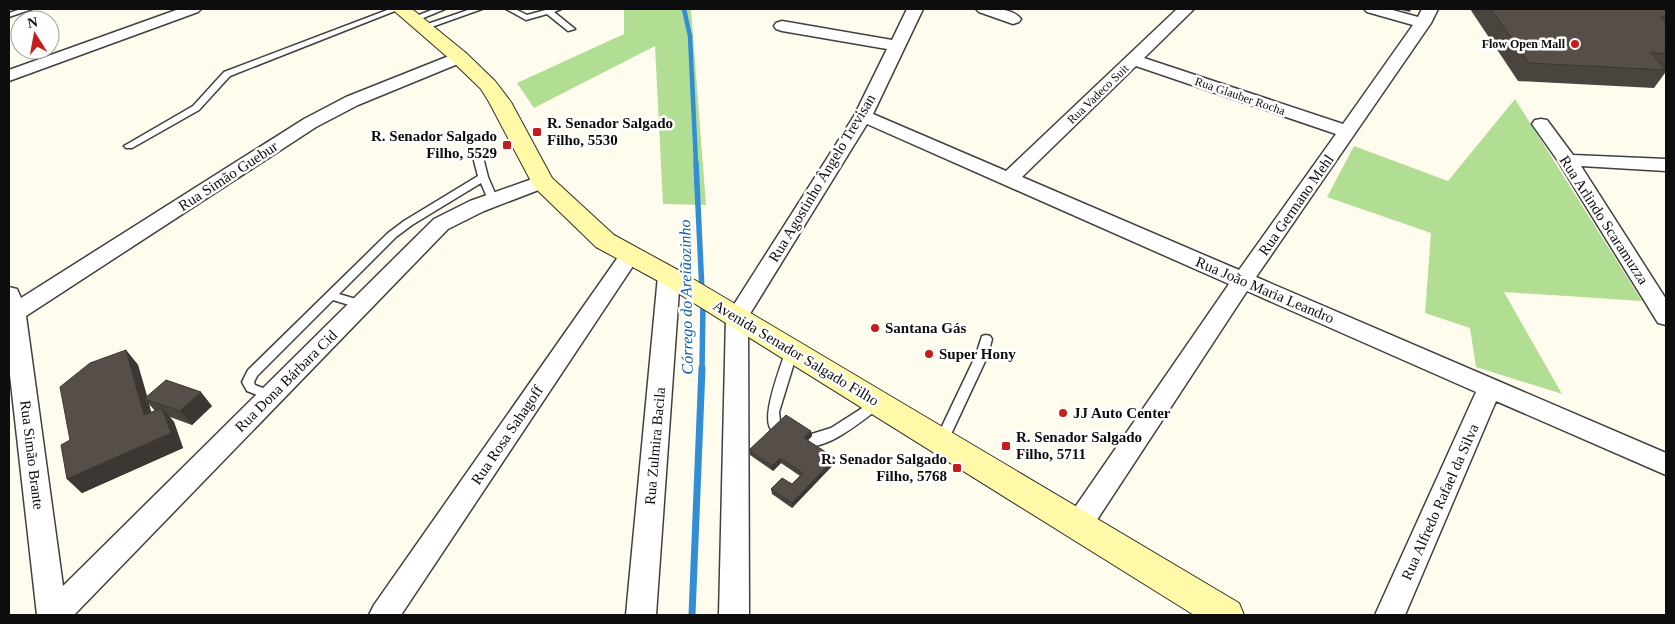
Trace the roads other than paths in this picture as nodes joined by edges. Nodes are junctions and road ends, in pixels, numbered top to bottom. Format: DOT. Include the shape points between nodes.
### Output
graph roads {
  1 [pos="28,9"];
  2 [pos="193,9"];
  3 [pos="441,9"];
  4 [pos="478,9"];
  5 [pos="510,9"];
  6 [pos="914,9"];
  7 [pos="984,9"];
  8 [pos="1186,9"];
  9 [pos="1372,9"];
  10 [pos="553,10"];
  11 [pos="9,15"];
  12 [pos="408,16"];
  13 [pos="1426,16"];
  14 [pos="1013,19"];
  15 [pos="782,26"];
  16 [pos="571,29"];
  17 [pos="897,46"];
  18 [pos="458,57"];
  19 [pos="1133,60"];
  20 [pos="9,76"];
  21 [pos="863,116"];
  22 [pos="1542,124"];
  23 [pos="1348,132"];
  24 [pos="129,146"];
  25 [pos="478,157"];
  26 [pos="1567,160"];
  27 [pos="1666,164"];
  28 [pos="483,177"];
  29 [pos="1009,179"];
  30 [pos="542,182"];
  31 [pos="493,200"];
  32 [pos="630,255"];
  33 [pos="669,276"];
  34 [pos="1243,280"];
  35 [pos="330,295"];
  36 [pos="362,304"];
  37 [pos="11,308"];
  38 [pos="1666,317"];
  39 [pos="737,318"];
  40 [pos="986,338"];
  41 [pos="792,350"];
  42 [pos="1490,388"];
  43 [pos="272,396"];
  44 [pos="878,403"];
  45 [pos="778,427"];
  46 [pos="806,441"];
  47 [pos="941,441"];
  48 [pos="1666,464"];
  49 [pos="1078,524"];
  50 [pos="53,615"];
  51 [pos="384,615"];
  52 [pos="641,615"];
  53 [pos="734,615"];
  54 [pos="1226,615"];
  55 [pos="1390,615"];
  1 -- 11 [label="lane"];
  2 -- 20 [label="street"];
  3 -- 12 [label="lane"];
  4 -- 12 [label="lane"];
  5 -- 10 [label="lane" via="526,18"];
  6 -- 17 [label="street, Rua Agostinho Ângelo Trevisan"];
  7 -- 14 [label="street"];
  8 -- 19 [label="street, Rua Vadeco Suit"];
  9 -- 13 [label="street"];
  10 -- 16 [label="lane"];
  12 -- 18 [label="main road, Avenida Senador Salgado Filho"];
  12 -- 24 [label="lane" via="238,68 220,80 196,108"];
  13 -- 23 [label="street, Rua Germano Mehl"];
  15 -- 17 [label="street"];
  17 -- 21 [label="street, Rua Agostinho Ângelo Trevisan"];
  18 -- 30 [label="main road, Avenida Senador Salgado Filho" via="488,85 500,102"];
  18 -- 37 [label="street, Rua Simão Guebur" via="352,101 310,123"];
  19 -- 23 [label="street, Rua Glauber Rocha"];
  19 -- 29 [label="street, Rua Vadeco Suit"];
  21 -- 29 [label="street, Rua João Maria Leandro"];
  21 -- 39 [label="street, Rua Agostinho Ângelo Trevisan"];
  22 -- 26 [label="street, Rua Arlindo Scaramuzza"];
  23 -- 34 [label="street, Rua Germano Mehl"];
  25 -- 28 [label="lane"];
  26 -- 27 [label="street"];
  26 -- 38 [label="street, Rua Arlindo Scaramuzza"];
  28 -- 31 [label="lane"];
  28 -- 35 [label="lane" via="392,235"];
  29 -- 34 [label="street, Rua João Maria Leandro"];
  30 -- 31 [label="street, Rua Dona Bárbara Cid"];
  30 -- 32 [label="main road, Avenida Senador Salgado Filho" via="605,241"];
  31 -- 36 [label="street, Rua Dona Bárbara Cid" via="441,224"];
  32 -- 33 [label="main road, Avenida Senador Salgado Filho"];
  32 -- 51 [label="street, Rua Rosa Sahagoff"];
  33 -- 39 [label="main road, Avenida Senador Salgado Filho"];
  33 -- 52 [label="street, Rua Zulmira Bacila"];
  34 -- 42 [label="street, Rua João Maria Leandro"];
  34 -- 49 [label="street, Rua Germano Mehl"];
  35 -- 36 [label="lane"];
  35 -- 43 [label="lane" via="252,373 248,382 251,388"];
  36 -- 43 [label="street, Rua Dona Bárbara Cid"];
  37 -- 50 [label="street, Rua Simão Brante"];
  39 -- 41 [label="main road, Avenida Senador Salgado Filho"];
  39 -- 53 [label="street"];
  40 -- 47 [label="lane" via="982,355"];
  41 -- 44 [label="main road, Avenida Senador Salgado Filho"];
  41 -- 45 [label="lane" via="773,412"];
  42 -- 48 [label="street, Rua João Maria Leandro"];
  42 -- 55 [label="street, Rua Alfredo Rafael da Silva"];
  43 -- 50 [label="street, Rua Dona Bárbara Cid"];
  44 -- 46 [label="lane" via="830,436"];
  44 -- 47 [label="main road, Avenida Senador Salgado Filho"];
  47 -- 49 [label="main road, Avenida Senador Salgado Filho"];
  49 -- 54 [label="main road, Avenida Senador Salgado Filho"];
}
